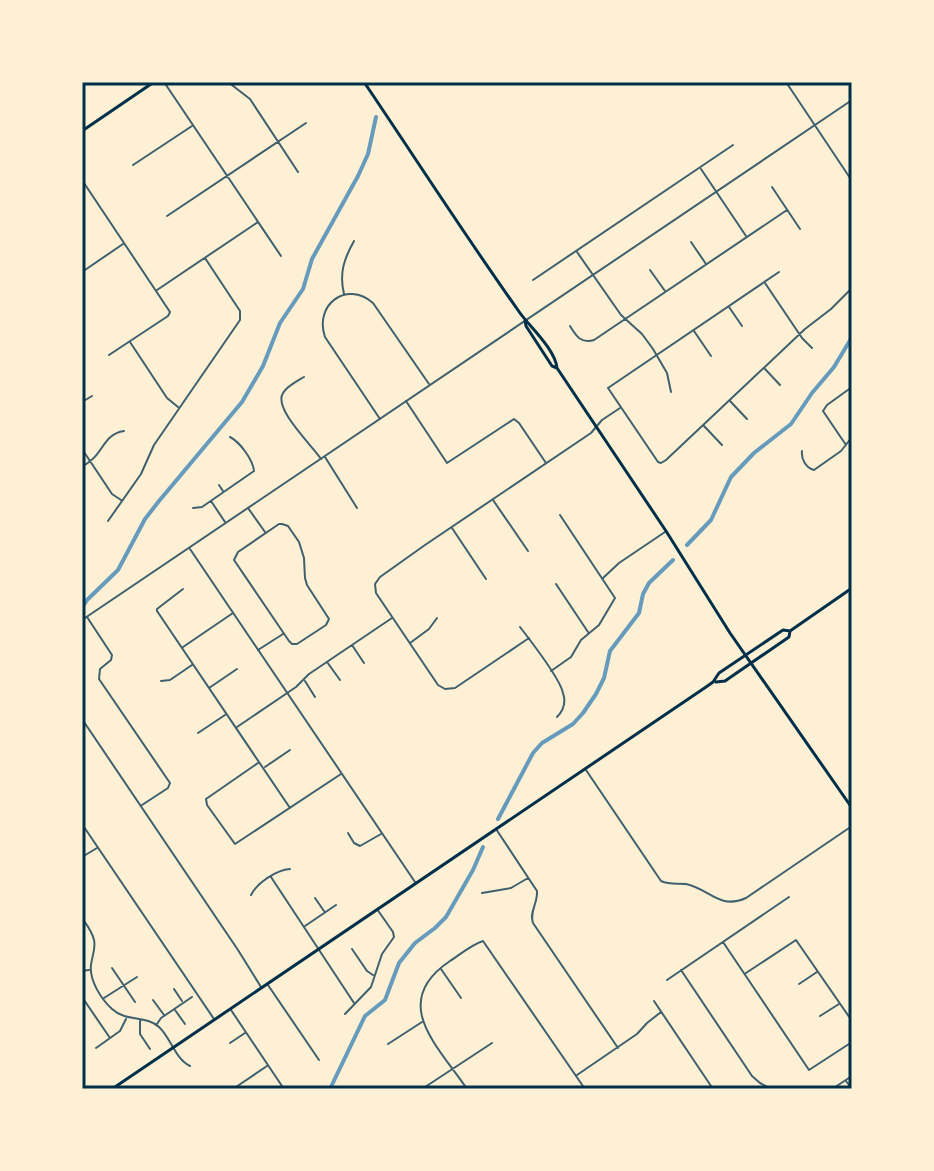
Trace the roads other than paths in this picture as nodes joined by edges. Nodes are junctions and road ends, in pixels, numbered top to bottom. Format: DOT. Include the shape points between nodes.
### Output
graph roads {
  1 [pos="154,82"];
  2 [pos="164,82"];
  3 [pos="228,82"];
  4 [pos="364,82"];
  5 [pos="786,82"];
  6 [pos="852,100"];
  7 [pos="306,123"];
  8 [pos="193,125"];
  9 [pos="815,125"];
  10 [pos="82,131"];
  11 [pos="278,142"];
  12 [pos="733,145"];
  13 [pos="133,165"];
  14 [pos="700,168"];
  15 [pos="298,172"];
  16 [pos="227,176"];
  17 [pos="82,180"];
  18 [pos="852,181"];
  19 [pos="772,187"];
  20 [pos="716,192"];
  21 [pos="787,210"];
  22 [pos="167,216"];
  23 [pos="258,222"];
  24 [pos="800,229"];
  25 [pos="747,237"];
  26 [pos="354,241"];
  27 [pos="691,242"];
  28 [pos="124,243"];
  29 [pos="576,250"];
  30 [pos="281,256"];
  31 [pos="205,258"];
  32 [pos="707,265"];
  33 [pos="650,270"];
  34 [pos="82,272"];
  35 [pos="779,272"];
  36 [pos="593,275"];
  37 [pos="533,280"];
  38 [pos="764,282"];
  39 [pos="852,288"];
  40 [pos="156,291"];
  41 [pos="666,292"];
  42 [pos="345,295"];
  43 [pos="729,306"];
  44 [pos="626,319"];
  45 [pos="525,321"];
  46 [pos="570,326"];
  47 [pos="742,326"];
  48 [pos="693,330"];
  49 [pos="799,334"];
  50 [pos="129,341"];
  51 [pos="812,348"];
  52 [pos="109,355"];
  53 [pos="656,355"];
  54 [pos="711,356"];
  55 [pos="764,368"];
  56 [pos="304,377"];
  57 [pos="429,385"];
  58 [pos="780,385"];
  59 [pos="852,387"];
  60 [pos="671,392"];
  61 [pos="92,396"];
  62 [pos="730,400"];
  63 [pos="406,401"];
  64 [pos="82,402"];
  65 [pos="621,407"];
  66 [pos="179,408"];
  67 [pos="380,419"];
  68 [pos="747,419"];
  69 [pos="703,426"];
  70 [pos="596,427"];
  71 [pos="124,431"];
  72 [pos="230,437"];
  73 [pos="852,437"];
  74 [pos="722,445"];
  75 [pos="846,445"];
  76 [pos="82,449"];
  77 [pos="802,451"];
  78 [pos="323,458"];
  79 [pos="90,461"];
  80 [pos="547,464"];
  81 [pos="82,467"];
  82 [pos="219,485"];
  83 [pos="224,492"];
  84 [pos="493,499"];
  85 [pos="122,501"];
  86 [pos="211,501"];
  87 [pos="193,508"];
  88 [pos="248,508"];
  89 [pos="357,508"];
  90 [pos="560,515"];
  91 [pos="108,521"];
  92 [pos="225,523"];
  93 [pos="451,527"];
  94 [pos="666,531"];
  95 [pos="265,533"];
  96 [pos="189,548"];
  97 [pos="528,551"];
  98 [pos="486,579"];
  99 [pos="602,579"];
  100 [pos="556,584"];
  101 [pos="852,588"];
  102 [pos="183,589"];
  103 [pos="233,613"];
  104 [pos="87,617"];
  105 [pos="393,618"];
  106 [pos="437,618"];
  107 [pos="82,620"];
  108 [pos="520,627"];
  109 [pos="790,631"];
  110 [pos="284,633"];
  111 [pos="589,633"];
  112 [pos="529,638"];
  113 [pos="410,643"];
  114 [pos="352,645"];
  115 [pos="182,648"];
  116 [pos="258,650"];
  117 [pos="745,655"];
  118 [pos="327,662"];
  119 [pos="364,663"];
  120 [pos="751,663"];
  121 [pos="193,664"];
  122 [pos="237,669"];
  123 [pos="551,671"];
  124 [pos="303,679"];
  125 [pos="340,680"];
  126 [pos="161,681"];
  127 [pos="713,682"];
  128 [pos="209,688"];
  129 [pos="287,693"];
  130 [pos="315,697"];
  131 [pos="226,714"];
  132 [pos="557,717"];
  133 [pos="82,719"];
  134 [pos="236,728"];
  135 [pos="198,733"];
  136 [pos="290,750"];
  137 [pos="259,762"];
  138 [pos="263,768"];
  139 [pos="585,769"];
  140 [pos="341,774"];
  141 [pos="141,806"];
  142 [pos="290,808"];
  143 [pos="852,808"];
  144 [pos="82,824"];
  145 [pos="852,826"];
  146 [pos="496,829"];
  147 [pos="348,833"];
  148 [pos="382,833"];
  149 [pos="98,847"];
  150 [pos="82,857"];
  151 [pos="290,869"];
  152 [pos="271,877"];
  153 [pos="529,878"];
  154 [pos="415,883"];
  155 [pos="482,893"];
  156 [pos="251,895"];
  157 [pos="789,897"];
  158 [pos="315,898"];
  159 [pos="336,905"];
  160 [pos="377,909"];
  161 [pos="325,912"];
  162 [pos="82,918"];
  163 [pos="304,926"];
  164 [pos="723,942"];
  165 [pos="318,949"];
  166 [pos="352,949"];
  167 [pos="112,968"];
  168 [pos="440,968"];
  169 [pos="90,970"];
  170 [pos="681,970"];
  171 [pos="82,971"];
  172 [pos="818,971"];
  173 [pos="744,974"];
  174 [pos="375,975"];
  175 [pos="137,977"];
  176 [pos="667,980"];
  177 [pos="267,984"];
  178 [pos="799,984"];
  179 [pos="124,985"];
  180 [pos="261,988"];
  181 [pos="174,989"];
  182 [pos="82,997"];
  183 [pos="192,997"];
  184 [pos="461,998"];
  185 [pos="104,999"];
  186 [pos="153,1000"];
  187 [pos="654,1001"];
  188 [pos="135,1002"];
  189 [pos="183,1003"];
  190 [pos="354,1003"];
  191 [pos="840,1003"];
  192 [pos="174,1009"];
  193 [pos="230,1009"];
  194 [pos="661,1012"];
  195 [pos="345,1014"];
  196 [pos="164,1016"];
  197 [pos="820,1016"];
  198 [pos="126,1017"];
  199 [pos="140,1019"];
  200 [pos="214,1020"];
  201 [pos="423,1021"];
  202 [pos="852,1021"];
  203 [pos="185,1024"];
  204 [pos="156,1025"];
  205 [pos="246,1032"];
  206 [pos="110,1038"];
  207 [pos="852,1042"];
  208 [pos="230,1043"];
  209 [pos="492,1043"];
  210 [pos="388,1044"];
  211 [pos="173,1047"];
  212 [pos="96,1048"];
  213 [pos="618,1048"];
  214 [pos="150,1049"];
  215 [pos="319,1060"];
  216 [pos="268,1065"];
  217 [pos="190,1066"];
  218 [pos="453,1068"];
  219 [pos="576,1076"];
  220 [pos="852,1077"];
  221 [pos="846,1080"];
  222 [pos="112,1089"];
  223 [pos="233,1089"];
  224 [pos="284,1089"];
  225 [pos="422,1089"];
  226 [pos="467,1089"];
  227 [pos="585,1089"];
  228 [pos="713,1089"];
  229 [pos="771,1089"];
  230 [pos="832,1089"];
  231 [pos="852,1089"];
  1 -- 10 [label="main road"];
  2 -- 8 [label="street"];
  3 -- 11 [label="street" via="248,97"];
  4 -- 45 [label="main road"];
  5 -- 9 [label="street"];
  6 -- 9 [label="street"];
  7 -- 11 [label="street"];
  8 -- 13 [label="street"];
  8 -- 16 [label="street"];
  9 -- 18 [label="street"];
  9 -- 20 [label="street"];
  11 -- 15 [label="street"];
  11 -- 16 [label="street"];
  12 -- 14 [label="street"];
  14 -- 20 [label="street"];
  14 -- 29 [label="street"];
  16 -- 22 [label="street"];
  16 -- 23 [label="street"];
  17 -- 28 [label="street"];
  19 -- 21 [label="street"];
  20 -- 25 [label="street"];
  20 -- 36 [label="street"];
  21 -- 24 [label="street"];
  21 -- 25 [label="street"];
  23 -- 30 [label="street"];
  23 -- 31 [label="street"];
  25 -- 32 [label="street"];
  26 -- 42 [label="street" via="343,267"];
  27 -- 32 [label="street"];
  28 -- 34 [label="street"];
  28 -- 40 [label="street"];
  29 -- 36 [label="street"];
  29 -- 37 [label="street"];
  31 -- 40 [label="street"];
  31 -- 66 [label="street" via="241,318"];
  32 -- 41 [label="street"];
  33 -- 41 [label="street"];
  35 -- 38 [label="street"];
  36 -- 44 [label="street"];
  36 -- 45 [label="street"];
  38 -- 43 [label="street"];
  38 -- 49 [label="street"];
  39 -- 49 [label="street"];
  40 -- 50 [label="street" via="170,313"];
  41 -- 44 [label="street"];
  42 -- 57 [label="street" via="361,295 373,303"];
  42 -- 67 [label="street" via="326,309 323,331"];
  43 -- 47 [label="street"];
  43 -- 48 [label="street"];
  44 -- 46 [label="street" via="591,342 580,340"];
  44 -- 53 [label="street"];
  45 -- 57 [label="street"];
  45 -- 70 [label="main road"];
  48 -- 53 [label="street"];
  48 -- 54 [label="street"];
  49 -- 51 [label="street"];
  49 -- 55 [label="street"];
  50 -- 52 [label="street"];
  50 -- 66 [label="street"];
  53 -- 60 [label="street"];
  53 -- 65 [label="street" via="608,388"];
  55 -- 58 [label="street"];
  55 -- 62 [label="street"];
  56 -- 78 [label="street" via="284,391 281,404"];
  57 -- 63 [label="street"];
  59 -- 75 [label="street" via="824,408"];
  61 -- 64 [label="street"];
  62 -- 68 [label="street"];
  62 -- 69 [label="street"];
  63 -- 67 [label="street"];
  63 -- 80 [label="street" via="447,463 514,419"];
  65 -- 69 [label="street" via="661,463"];
  65 -- 70 [label="street"];
  66 -- 85 [label="street"];
  67 -- 78 [label="street"];
  69 -- 74 [label="street"];
  70 -- 80 [label="street"];
  70 -- 94 [label="main road"];
  71 -- 79 [label="street" via="109,437"];
  72 -- 83 [label="street" via="254,470"];
  73 -- 75 [label="street"];
  75 -- 77 [label="street" via="812,469"];
  76 -- 79 [label="street"];
  78 -- 88 [label="street"];
  78 -- 89 [label="street"];
  79 -- 81 [label="street"];
  79 -- 85 [label="street"];
  80 -- 84 [label="street"];
  82 -- 83 [label="street"];
  83 -- 86 [label="street"];
  84 -- 93 [label="street"];
  84 -- 97 [label="street"];
  85 -- 91 [label="street"];
  86 -- 87 [label="street"];
  86 -- 92 [label="street"];
  88 -- 92 [label="street"];
  88 -- 95 [label="street"];
  90 -- 99 [label="street"];
  92 -- 96 [label="street"];
  93 -- 98 [label="street"];
  93 -- 105 [label="street" via="376,583 375,591"];
  94 -- 99 [label="street"];
  94 -- 117 [label="main road"];
  95 -- 110 [label="street" via="234,560"];
  95 -- 110 [label="street" via="288,526 299,542 307,585 329,619 299,643 292,644"];
  96 -- 103 [label="street"];
  96 -- 104 [label="street"];
  99 -- 111 [label="street" via="614,601"];
  100 -- 111 [label="street"];
  101 -- 109 [label="main road"];
  102 -- 115 [label="street" via="157,609"];
  103 -- 115 [label="street"];
  103 -- 116 [label="street"];
  104 -- 107 [label="street"];
  104 -- 141 [label="street" via="112,655 99,679 169,782"];
  105 -- 113 [label="street"];
  105 -- 114 [label="street"];
  106 -- 113 [label="street"];
  108 -- 112 [label="street"];
  109 -- 117 [label="main road" via="783,630"];
  109 -- 120 [label="main road" via="789,637"];
  110 -- 116 [label="street"];
  111 -- 123 [label="street" via="571,657"];
  112 -- 113 [label="street" via="455,688 445,689"];
  112 -- 123 [label="street"];
  114 -- 118 [label="street"];
  114 -- 119 [label="street"];
  115 -- 121 [label="street"];
  116 -- 129 [label="street"];
  117 -- 120 [label="main road"];
  117 -- 127 [label="main road"];
  118 -- 124 [label="street"];
  118 -- 125 [label="street"];
  120 -- 127 [label="main road" via="725,681"];
  120 -- 143 [label="main road"];
  121 -- 126 [label="street"];
  121 -- 128 [label="street"];
  122 -- 128 [label="street"];
  123 -- 132 [label="street" via="564,696"];
  124 -- 129 [label="street"];
  124 -- 130 [label="street"];
  127 -- 139 [label="main road"];
  128 -- 131 [label="street"];
  129 -- 134 [label="street"];
  129 -- 140 [label="street"];
  131 -- 134 [label="street"];
  131 -- 135 [label="street"];
  133 -- 141 [label="street"];
  134 -- 137 [label="street"];
  136 -- 138 [label="street"];
  137 -- 138 [label="street"];
  137 -- 142 [label="street" via="206,799 207,805 235,844"];
  138 -- 142 [label="street"];
  139 -- 145 [label="street" via="661,881 688,885 722,901 746,898"];
  139 -- 146 [label="main road"];
  140 -- 142 [label="street"];
  140 -- 148 [label="street"];
  141 -- 180 [label="street"];
  144 -- 149 [label="street"];
  146 -- 153 [label="street"];
  146 -- 154 [label="main road"];
  147 -- 148 [label="street" via="360,846"];
  148 -- 154 [label="street"];
  149 -- 150 [label="street"];
  149 -- 200 [label="street"];
  151 -- 152 [label="street"];
  152 -- 156 [label="street"];
  152 -- 163 [label="street"];
  153 -- 155 [label="street" via="511,888"];
  153 -- 213 [label="street" via="538,895 533,923"];
  154 -- 160 [label="main road"];
  157 -- 164 [label="street"];
  158 -- 161 [label="street"];
  159 -- 161 [label="street"];
  160 -- 165 [label="main road"];
  160 -- 174 [label="street" via="394,935"];
  161 -- 163 [label="street"];
  162 -- 169 [label="street" via="94,941"];
  163 -- 165 [label="street"];
  164 -- 170 [label="street"];
  164 -- 173 [label="street"];
  165 -- 177 [label="main road"];
  165 -- 190 [label="street"];
  166 -- 174 [label="street"];
  167 -- 179 [label="street"];
  168 -- 184 [label="street"];
  168 -- 201 [label="street" via="422,993"];
  168 -- 219 [label="street" via="483,941"];
  169 -- 171 [label="street"];
  169 -- 185 [label="street"];
  170 -- 176 [label="street"];
  170 -- 229 [label="street" via="752,1076"];
  172 -- 173 [label="street" via="796,940"];
  172 -- 178 [label="street"];
  172 -- 191 [label="street"];
  173 -- 207 [label="street" via="809,1070"];
  174 -- 190 [label="street"];
  175 -- 179 [label="street"];
  177 -- 180 [label="main road"];
  177 -- 215 [label="street"];
  179 -- 185 [label="street"];
  179 -- 188 [label="street"];
  180 -- 193 [label="main road"];
  181 -- 189 [label="street"];
  182 -- 206 [label="street"];
  183 -- 189 [label="street"];
  185 -- 198 [label="street"];
  186 -- 196 [label="street"];
  187 -- 194 [label="street"];
  189 -- 192 [label="street"];
  190 -- 195 [label="street"];
  191 -- 197 [label="street"];
  191 -- 202 [label="street"];
  192 -- 196 [label="street"];
  192 -- 203 [label="street"];
  193 -- 200 [label="main road"];
  193 -- 205 [label="street"];
  194 -- 213 [label="street"];
  194 -- 228 [label="street"];
  196 -- 204 [label="street"];
  198 -- 199 [label="street"];
  198 -- 206 [label="street"];
  199 -- 204 [label="street"];
  199 -- 214 [label="street" via="140,1034"];
  200 -- 211 [label="main road"];
  201 -- 210 [label="street"];
  201 -- 218 [label="street"];
  204 -- 211 [label="street"];
  205 -- 208 [label="street"];
  205 -- 216 [label="street"];
  206 -- 212 [label="street"];
  209 -- 218 [label="street"];
  211 -- 217 [label="street"];
  211 -- 222 [label="main road"];
  213 -- 219 [label="street"];
  216 -- 223 [label="street"];
  216 -- 224 [label="street"];
  218 -- 225 [label="street"];
  218 -- 226 [label="street"];
  219 -- 227 [label="street"];
  220 -- 221 [label="street"];
  221 -- 230 [label="street"];
  221 -- 231 [label="street"];
}
